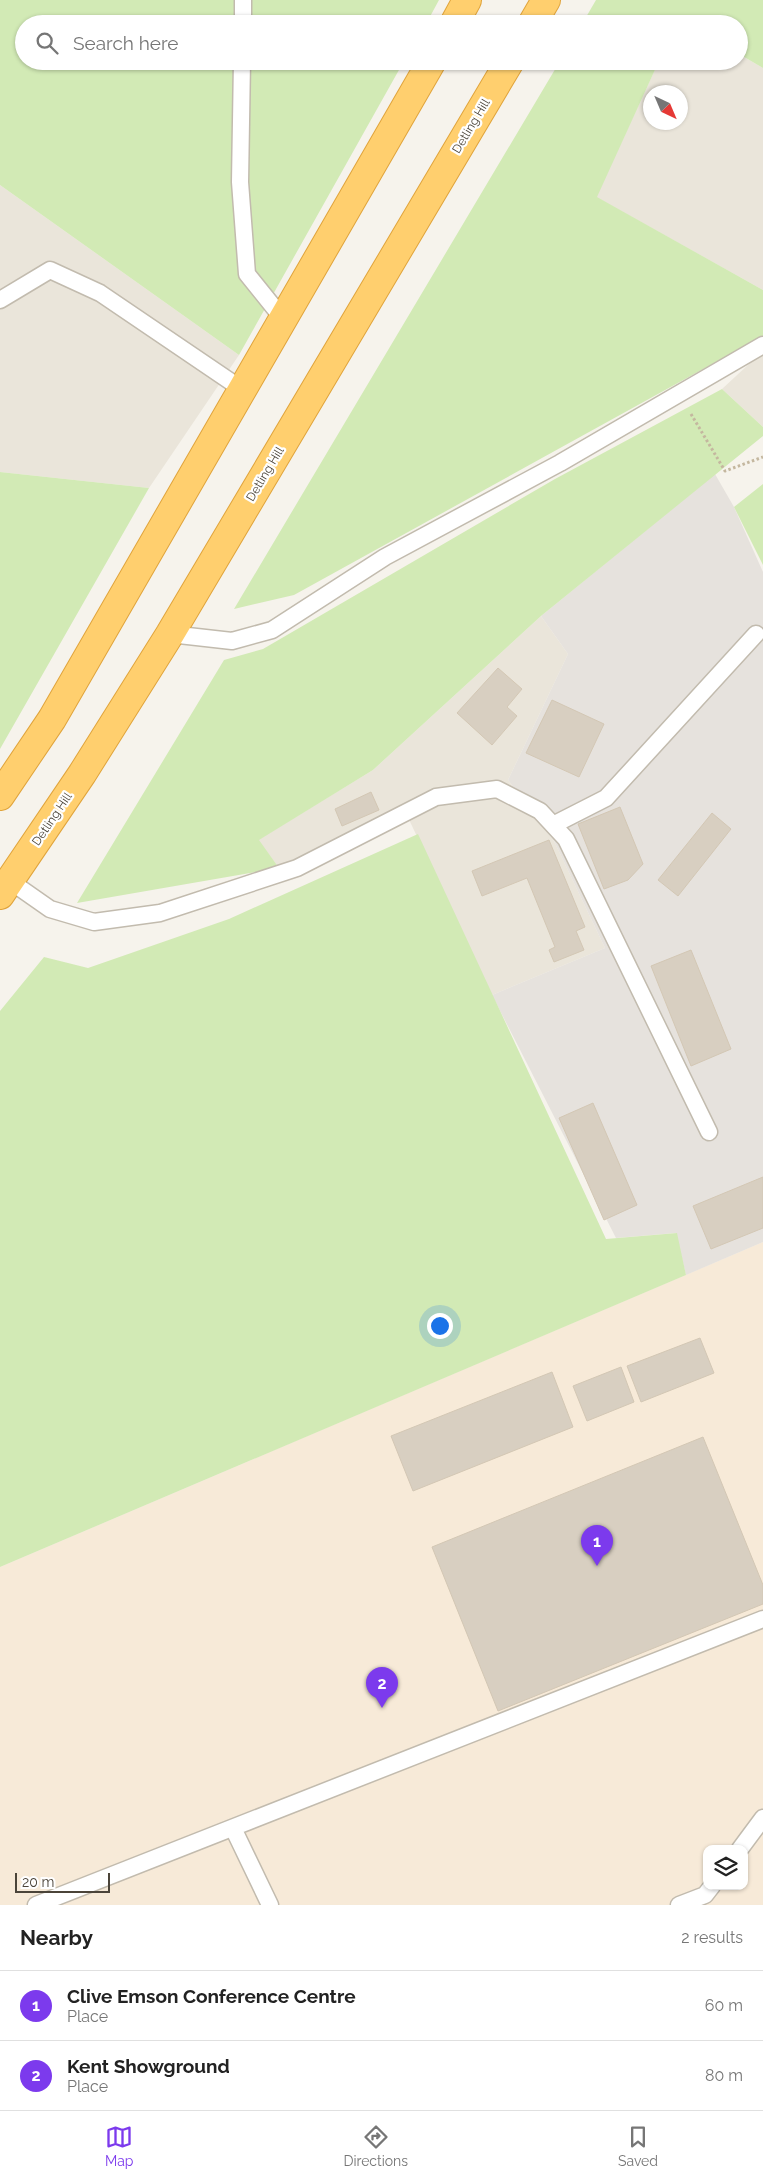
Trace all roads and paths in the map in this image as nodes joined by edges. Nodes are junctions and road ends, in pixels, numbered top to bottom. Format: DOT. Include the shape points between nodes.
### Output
graph roads {
  1 [pos="243,0"];
  2 [pos="467,0"];
  3 [pos="546,0"];
  4 [pos="243,15"];
  5 [pos="459,15"];
  6 [pos="537,15"];
  7 [pos="242,70"];
  8 [pos="427,70"];
  9 [pos="505,70"];
  10 [pos="0,300"];
  11 [pos="284,320"];
  12 [pos="763,345"];
  13 [pos="243,390"];
  14 [pos="679,394"];
  15 [pos="763,457"];
  16 [pos="170,634"];
  17 [pos="756,634"];
  18 [pos="0,796"];
  19 [pos="553,825"];
  20 [pos="5,888"];
  21 [pos="709,1132"];
  22 [pos="763,1619"];
  23 [pos="763,1818"];
  24 [pos="233,1828"];
  25 [pos="743,1845"];
  26 [pos="709,1890"];
  27 [pos="36,1905"];
  28 [pos="270,1905"];
  29 [pos="679,1905"];
  1 -- 4 [label="lane"];
  2 -- 5 [label="highway"];
  3 -- 6 [label="highway"];
  7 -- 11 [label="lane" via="240,182 247,274"];
  8 -- 11 [label="highway"];
  9 -- 16 [label="highway, Detling Hill"];
  10 -- 13 [label="lane" via="50,270 100,293"];
  11 -- 13 [label="highway"];
  12 -- 14 [label="lane"];
  13 -- 18 [label="highway" via="52,719"];
  14 -- 15 [label="path" via="725,471"];
  14 -- 16 [label="lane" via="385,558 272,630 232,642"];
  16 -- 20 [label="highway, Detling Hill"];
  17 -- 19 [label="lane" via="606,798"];
  19 -- 20 [label="lane" via="540,811 497,789 436,797 297,868 160,913 94,922 50,909"];
  19 -- 21 [label="lane" via="566,839"];
  22 -- 24 [label="lane"];
  23 -- 25 [label="lane"];
  24 -- 27 [label="lane"];
  24 -- 28 [label="lane"];
  26 -- 29 [label="lane" via="706,1895"];
}
